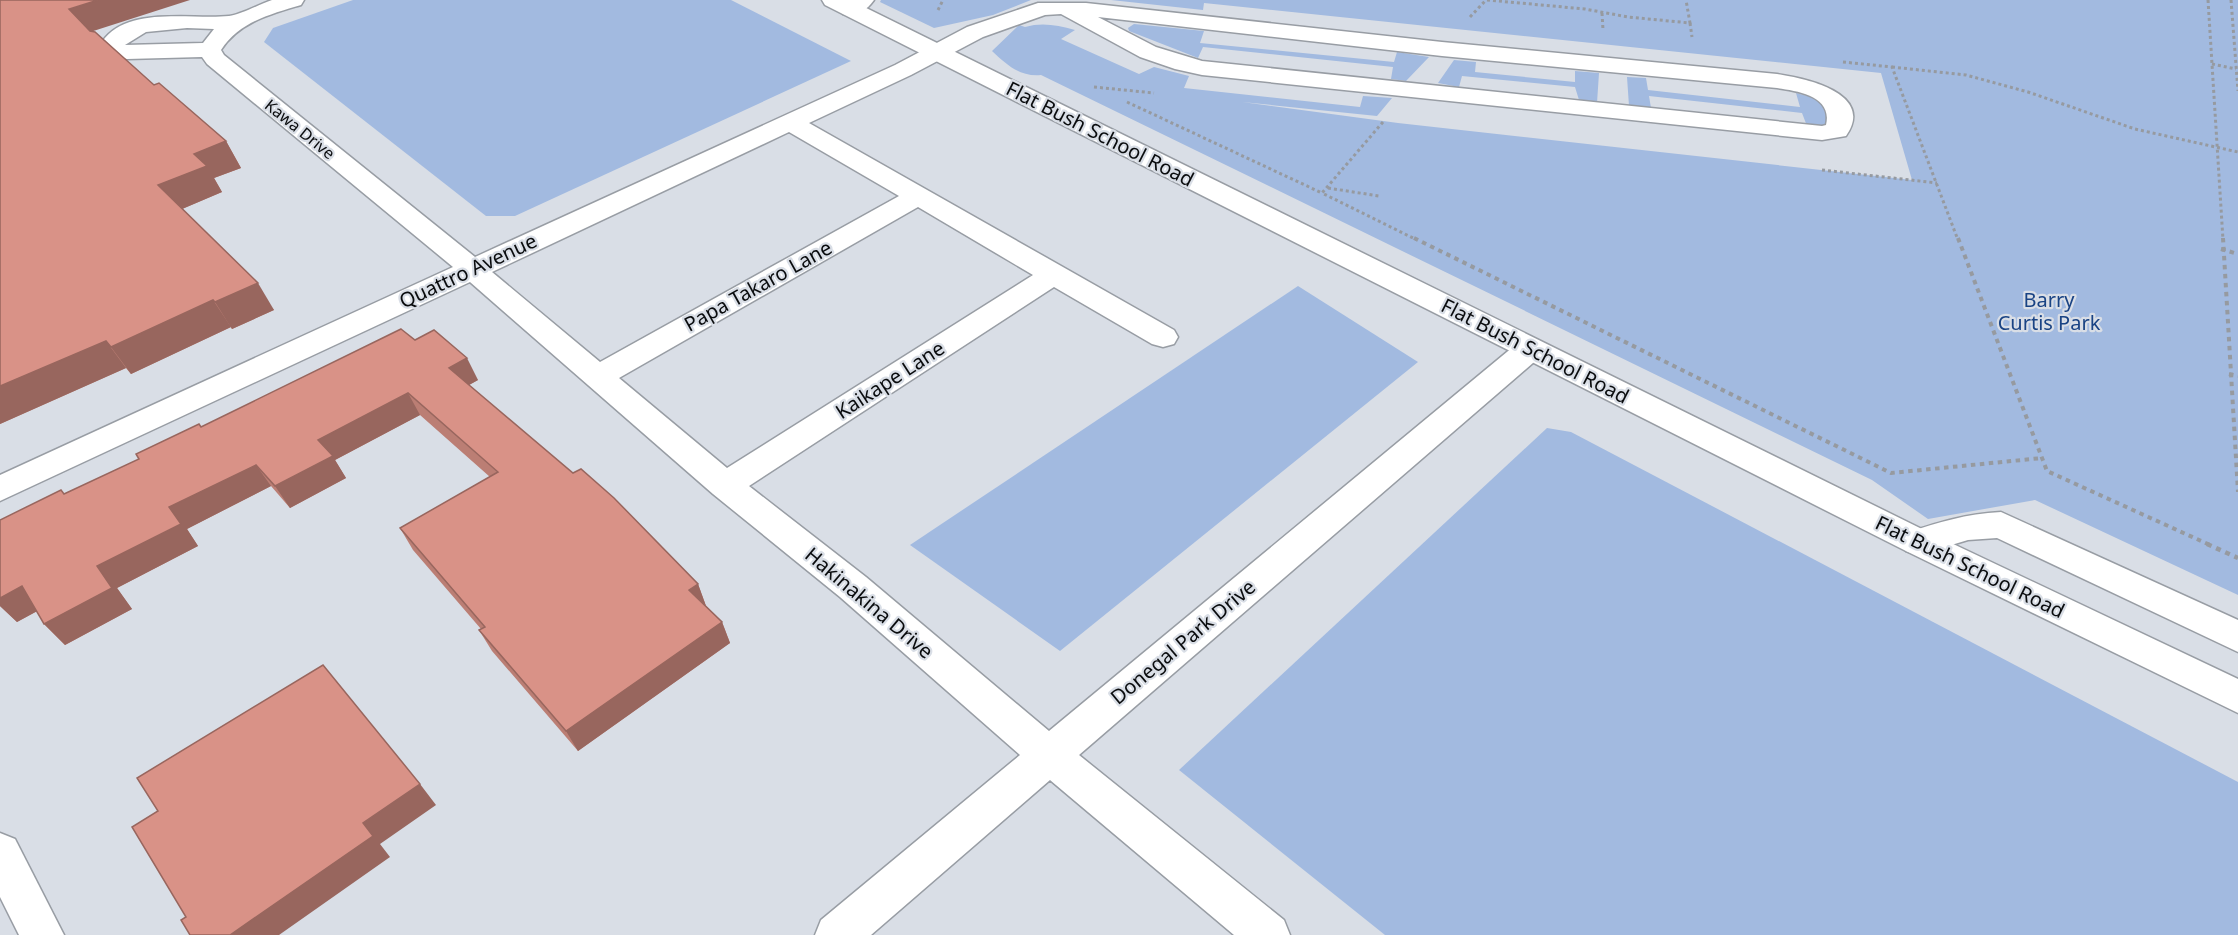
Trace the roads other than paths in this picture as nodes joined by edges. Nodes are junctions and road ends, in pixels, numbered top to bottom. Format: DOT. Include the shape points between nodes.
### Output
graph roads {
  1 [pos="293,0"];
  2 [pos="849,3"];
  3 [pos="1066,8"];
  4 [pos="235,23"];
  5 [pos="210,50"];
  6 [pos="937,53"];
  7 [pos="789,122"];
  8 [pos="918,196"];
  9 [pos="472,269"];
  10 [pos="1054,274"];
  11 [pos="1163,337"];
  12 [pos="1530,349"];
  13 [pos="598,376"];
  14 [pos="725,485"];
  15 [pos="0,489"];
  16 [pos="1918,542"];
  17 [pos="2238,637"];
  18 [pos="2238,698"];
  19 [pos="1049,756"];
  20 [pos="0,853"];
  21 [pos="42,935"];
  22 [pos="837,935"];
  23 [pos="1268,935"];
  1 -- 4 [label="street"];
  2 -- 6 [label="street, Flat Bush School Road"];
  3 -- 3 [label="street, Quattro Avenue" via="1153,56 1177,64 1822,133 1837,130 1841,120 1836,103 1803,85"];
  3 -- 6 [label="street, Quattro Avenue" via="1038,9 975,32"];
  4 -- 5 [label="street" via="218,35"];
  4 -- 5 [label="street" via="157,24 134,29 113,42 114,49 127,52"];
  5 -- 9 [label="street, Kawa Drive" via="215,59"];
  6 -- 7 [label="street, Quattro Avenue"];
  6 -- 12 [label="street, Flat Bush School Road"];
  7 -- 8 [label="street"];
  7 -- 9 [label="street, Quattro Avenue"];
  8 -- 10 [label="street"];
  8 -- 13 [label="street, Papa Takaro Lane"];
  9 -- 13 [label="street, Hakinakina Drive"];
  9 -- 15 [label="street, Quattro Avenue"];
  10 -- 11 [label="street"];
  10 -- 14 [label="street, Kaikape Lane"];
  12 -- 16 [label="street, Flat Bush School Road"];
  12 -- 19 [label="street, Donegal Park Drive"];
  13 -- 14 [label="street, Hakinakina Drive"];
  14 -- 19 [label="street, Hakinakina Drive" via="853,587"];
  16 -- 17 [label="street" via="1968,527 2001,525"];
  16 -- 18 [label="street, Flat Bush School Road"];
  19 -- 22 [label="street, Donegal Park Drive"];
  19 -- 23 [label="street, Hakinakina Drive"];
  20 -- 21 [label="street"];
}
